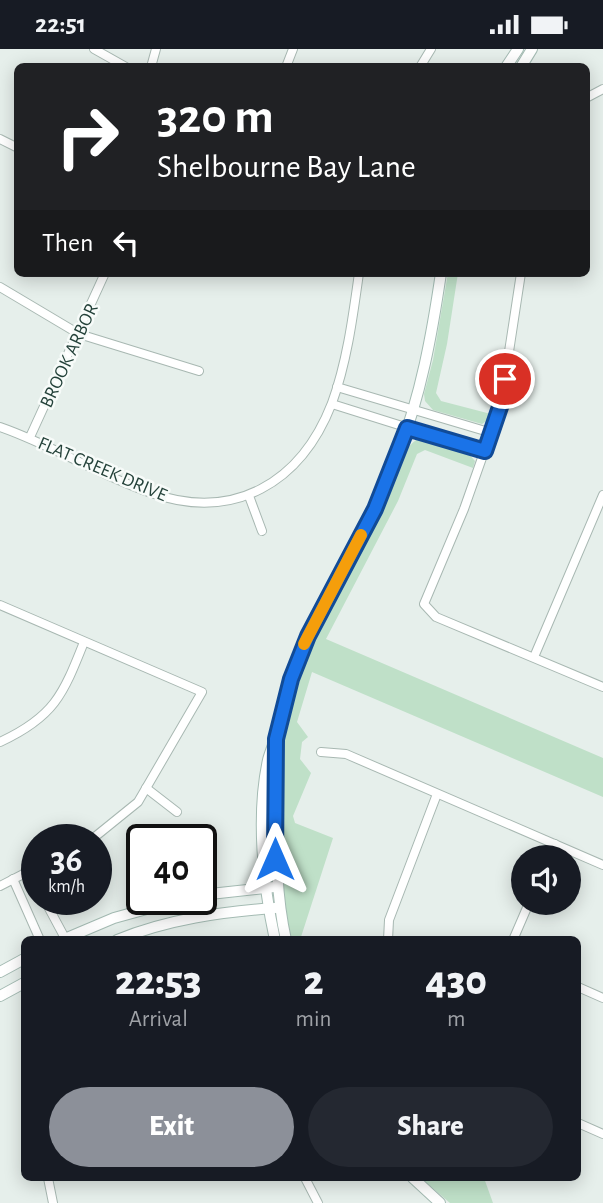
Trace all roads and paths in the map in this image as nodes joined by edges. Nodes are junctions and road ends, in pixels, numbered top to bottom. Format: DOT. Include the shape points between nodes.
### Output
graph roads {
  1 [pos="94,49"];
  2 [pos="118,63"];
  3 [pos="103,277"];
  4 [pos="359,277"];
  5 [pos="440,277"];
  6 [pos="520,277"];
  7 [pos="0,287"];
  8 [pos="79,334"];
  9 [pos="199,371"];
  10 [pos="337,387"];
  11 [pos="331,404"];
  12 [pos="413,409"];
  13 [pos="0,427"];
  14 [pos="407,428"];
  15 [pos="492,433"];
  16 [pos="30,437"];
  17 [pos="485,451"];
  18 [pos="603,495"];
  19 [pos="249,496"];
  20 [pos="262,531"];
  21 [pos="0,605"];
  22 [pos="85,642"];
  23 [pos="534,657"];
  24 [pos="603,687"];
  25 [pos="0,742"];
  26 [pos="321,752"];
  27 [pos="146,788"];
  28 [pos="437,794"];
  29 [pos="177,812"];
  30 [pos="111,824"];
  31 [pos="555,844"];
  32 [pos="603,865"];
  33 [pos="21,875"];
  34 [pos="13,879"];
  35 [pos="0,886"];
  36 [pos="271,887"];
  37 [pos="217,893"];
  38 [pos="274,908"];
  39 [pos="52,915"];
  40 [pos="126,915"];
  41 [pos="524,915"];
  42 [pos="38,936"];
  43 [pos="62,936"];
  44 [pos="71,936"];
  45 [pos="129,936"];
  46 [pos="275,936"];
  47 [pos="284,936"];
  48 [pos="388,936"];
  49 [pos="515,936"];
  50 [pos="21,961"];
  51 [pos="0,972"];
  52 [pos="21,985"];
  53 [pos="581,988"];
  54 [pos="0,996"];
  55 [pos="603,998"];
  56 [pos="581,1124"];
  57 [pos="603,1135"];
  58 [pos="49,1181"];
  59 [pos="307,1181"];
  60 [pos="415,1181"];
  61 [pos="53,1203"];
  62 [pos="318,1203"];
  63 [pos="440,1203"];
  1 -- 2 [label="street"];
  3 -- 8 [label="street, BROOK ARBOR"];
  4 -- 10 [label="street"];
  5 -- 12 [label="street"];
  6 -- 15 [label="street" via="501,404"];
  7 -- 8 [label="street"];
  8 -- 9 [label="street"];
  8 -- 16 [label="street, BROOK ARBOR"];
  10 -- 11 [label="street"];
  10 -- 12 [label="street"];
  11 -- 14 [label="street"];
  11 -- 19 [label="street" via="303,456 270,485"];
  12 -- 14 [label="street"];
  12 -- 15 [label="street"];
  13 -- 16 [label="street, FLAT CREEK DRIVE"];
  14 -- 17 [label="street"];
  14 -- 36 [label="street" via="375,509 308,636 291,679 265,783 263,831"];
  15 -- 17 [label="street"];
  16 -- 19 [label="street, FLAT CREEK DRIVE" via="151,493 190,503"];
  17 -- 23 [label="street" via="424,604 436,617"];
  18 -- 23 [label="street"];
  19 -- 20 [label="street"];
  21 -- 22 [label="street"];
  22 -- 25 [label="street" via="49,712"];
  22 -- 27 [label="street" via="202,692"];
  23 -- 24 [label="street"];
  26 -- 28 [label="street" via="346,754"];
  27 -- 29 [label="street"];
  27 -- 30 [label="street" via="138,802"];
  28 -- 31 [label="street"];
  28 -- 48 [label="street" via="389,920"];
  31 -- 32 [label="street"];
  33 -- 34 [label="street"];
  34 -- 35 [label="street"];
  34 -- 42 [label="street"];
  36 -- 37 [label="street"];
  36 -- 38 [label="street"];
  38 -- 45 [label="street" via="213,914"];
  38 -- 46 [label="street"];
  38 -- 47 [label="street"];
  39 -- 43 [label="street"];
  40 -- 44 [label="street"];
  41 -- 49 [label="street"];
  50 -- 51 [label="street"];
  52 -- 54 [label="street"];
  53 -- 55 [label="street"];
  56 -- 57 [label="street"];
  58 -- 61 [label="street"];
  59 -- 62 [label="street"];
  60 -- 63 [label="street"];
}
